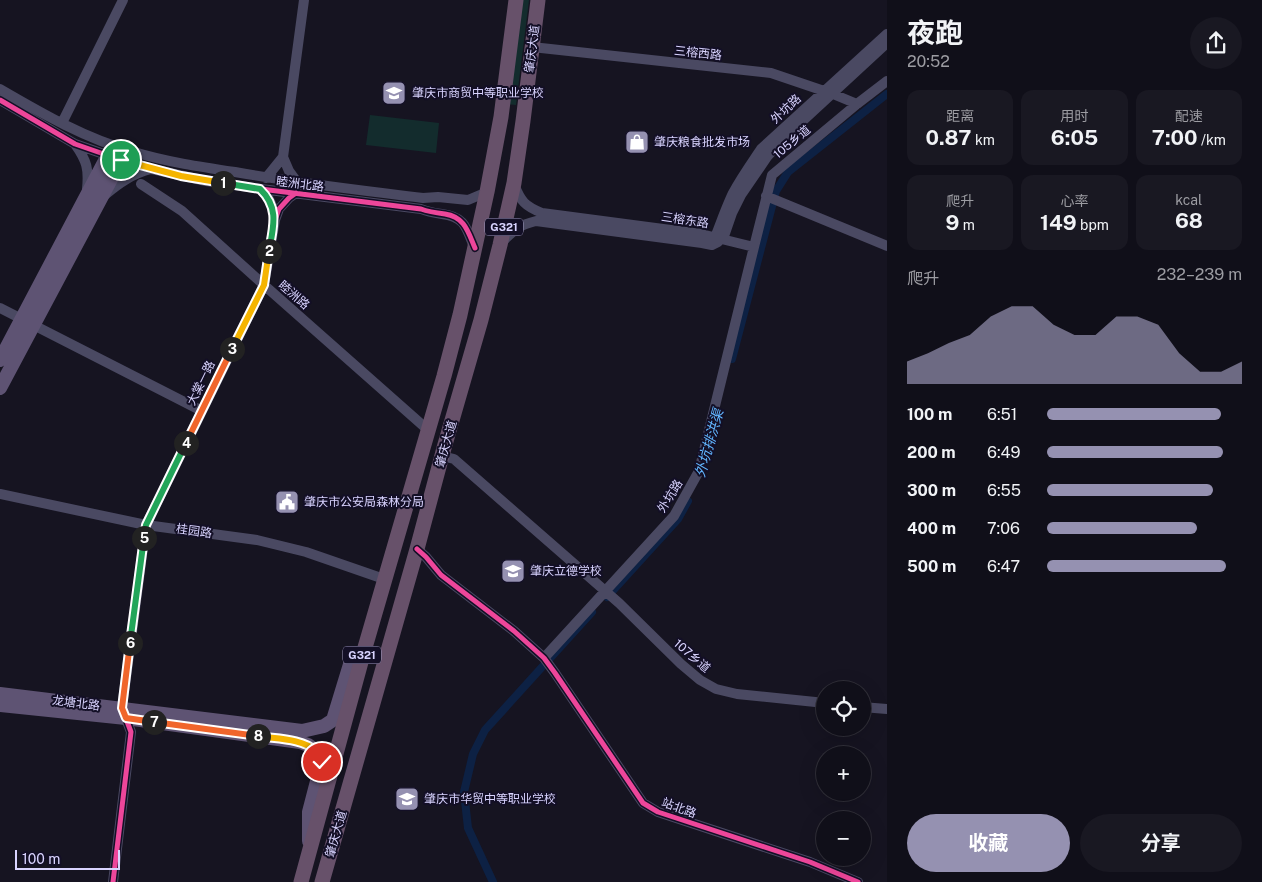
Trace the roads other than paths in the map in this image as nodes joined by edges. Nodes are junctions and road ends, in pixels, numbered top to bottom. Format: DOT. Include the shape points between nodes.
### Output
graph roads {
  1 [pos="123,0"];
  2 [pos="304,0"];
  3 [pos="516,0"];
  4 [pos="538,0"];
  5 [pos="887,34"];
  6 [pos="887,43"];
  7 [pos="532,47"];
  8 [pos="887,81"];
  9 [pos="0,89"];
  10 [pos="828,92"];
  11 [pos="0,100"];
  12 [pos="857,104"];
  13 [pos="502,112"];
  14 [pos="524,115"];
  15 [pos="62,123"];
  16 [pos="75,144"];
  17 [pos="115,154"];
  18 [pos="283,157"];
  19 [pos="152,169"];
  20 [pos="266,178"];
  21 [pos="297,182"];
  22 [pos="514,183"];
  23 [pos="141,184"];
  24 [pos="260,189"];
  25 [pos="487,192"];
  26 [pos="296,193"];
  27 [pos="86,195"];
  28 [pos="767,196"];
  29 [pos="423,198"];
  30 [pos="101,199"];
  31 [pos="422,209"];
  32 [pos="539,217"];
  33 [pos="275,220"];
  34 [pos="717,240"];
  35 [pos="500,244"];
  36 [pos="887,246"];
  37 [pos="754,247"];
  38 [pos="475,248"];
  39 [pos="264,285"];
  40 [pos="0,308"];
  41 [pos="28,322"];
  42 [pos="0,360"];
  43 [pos="0,388"];
  44 [pos="202,411"];
  45 [pos="428,430"];
  46 [pos="442,456"];
  47 [pos="0,494"];
  48 [pos="146,525"];
  49 [pos="417,549"];
  50 [pos="384,579"];
  51 [pos="605,591"];
  52 [pos="377,604"];
  53 [pos="364,651"];
  54 [pos="544,658"];
  55 [pos="378,687"];
  56 [pos="0,694"];
  57 [pos="816,702"];
  58 [pos="0,705"];
  59 [pos="871,708"];
  60 [pos="887,709"];
  61 [pos="124,713"];
  62 [pos="301,736"];
  63 [pos="327,784"];
  64 [pos="310,850"];
  65 [pos="330,853"];
  66 [pos="831,871"];
  67 [pos="113,882"];
  68 [pos="301,882"];
  69 [pos="322,882"];
  70 [pos="834,882"];
  71 [pos="858,882"];
  1 -- 15 [label="street"];
  2 -- 18 [label="street"];
  3 -- 13 [label="highway, G321"];
  4 -- 7 [label="highway, 肇庆大道 / G321"];
  5 -- 10 [label="street, 外坑路"];
  6 -- 10 [label="street, 外坑路"];
  7 -- 10 [label="street, 三榕西路" via="770,73"];
  7 -- 14 [label="highway, 肇庆大道 / G321"];
  8 -- 12 [label="street, 105乡道"];
  9 -- 15 [label="street, 睦洲北路"];
  10 -- 12 [label="street, 三榕西路"];
  10 -- 34 [label="street, 外坑路" via="767,157"];
  11 -- 16 [label="street, 睦洲北路"];
  12 -- 28 [label="street, 105乡道" via="772,175"];
  13 -- 14 [label="highway"];
  13 -- 25 [label="highway, G321"];
  14 -- 22 [label="highway, 肇庆大道 / G321"];
  15 -- 17 [label="street, 睦洲北路"];
  16 -- 17 [label="street, 睦洲北路"];
  16 -- 27 [label="street" via="88,169"];
  17 -- 19 [label="street, 睦洲北路"];
  17 -- 20 [label="street, 睦洲北路" via="142,154"];
  17 -- 27 [label="main road"];
  17 -- 30 [label="main road"];
  18 -- 20 [label="street"];
  18 -- 21 [label="street"];
  19 -- 24 [label="street, 睦洲北路"];
  19 -- 30 [label="street" via="130,176"];
  20 -- 21 [label="street, 睦洲北路"];
  21 -- 29 [label="street, 睦洲北路"];
  22 -- 32 [label="street" via="519,199"];
  22 -- 35 [label="highway, 肇庆大道 / G321"];
  23 -- 39 [label="street, 睦洲路" via="182,211"];
  24 -- 26 [label="street, 睦洲北路"];
  24 -- 33 [label="street" via="273,207"];
  25 -- 29 [label="street, 睦洲北路" via="468,200"];
  25 -- 38 [label="highway, G321"];
  26 -- 31 [label="street, 睦洲北路"];
  26 -- 33 [label="street" via="284,202"];
  27 -- 41 [label="main road"];
  28 -- 36 [label="street"];
  28 -- 37 [label="street, 105乡道"];
  29 -- 31 [label="street" via="441,203 441,207"];
  30 -- 41 [label="main road"];
  31 -- 38 [label="street, 睦洲北路" via="451,215 462,221"];
  32 -- 34 [label="street, 三榕东路" via="702,242"];
  32 -- 35 [label="street" via="514,229"];
  33 -- 39 [label="street, 大棠一路"];
  34 -- 37 [label="street"];
  35 -- 46 [label="highway, 肇庆大道 / G321"];
  37 -- 51 [label="street, 外坑路" via="699,472 674,516"];
  38 -- 45 [label="highway, G321" via="458,324"];
  39 -- 44 [label="street, 大棠一路"];
  39 -- 45 [label="street, 睦洲路"];
  40 -- 41 [label="street"];
  41 -- 42 [label="main road"];
  41 -- 43 [label="main road"];
  41 -- 44 [label="street"];
  44 -- 48 [label="street, 大棠一路"];
  45 -- 50 [label="highway, 肇庆大道 / G321"];
  46 -- 49 [label="highway, 肇庆大道 / G321"];
  46 -- 51 [label="street, 107乡道" via="454,459"];
  47 -- 48 [label="street, 桂园路"];
  48 -- 50 [label="street, 桂园路" via="257,540 306,552"];
  48 -- 61 [label="street, 大棠一路"];
  49 -- 54 [label="street" via="441,575"];
  49 -- 55 [label="highway, 肇庆大道 / G321"];
  50 -- 52 [label="highway, 肇庆大道 / G321"];
  51 -- 54 [label="street, 外坑路"];
  51 -- 57 [label="street, 107乡道" via="681,664 716,689"];
  52 -- 53 [label="highway, 肇庆大道 / G321"];
  52 -- 55 [label="highway" via="381,624 367,675 370,684"];
  53 -- 62 [label="main road" via="351,661 333,720"];
  53 -- 63 [label="highway, 肇庆大道 / G321"];
  54 -- 66 [label="street, 站北路" via="643,803 658,812"];
  55 -- 65 [label="highway, 肇庆大道 / G321"];
  56 -- 61 [label="main road, 龙塘北路"];
  58 -- 61 [label="main road, 龙塘北路"];
  59 -- 60 [label="street"];
  61 -- 62 [label="main road, 龙塘北路"];
  61 -- 67 [label="street, 大棠一路" via="131,732"];
  62 -- 64 [label="main road" via="318,752 322,762 309,812"];
  63 -- 64 [label="highway, 肇庆大道 / G321"];
  63 -- 65 [label="highway" via="337,782 341,788 330,832"];
  64 -- 68 [label="highway, 肇庆大道 / G321"];
  65 -- 69 [label="highway, 肇庆大道 / G321"];
  66 -- 70 [label="street"];
  66 -- 71 [label="street, 站北路"];
}
